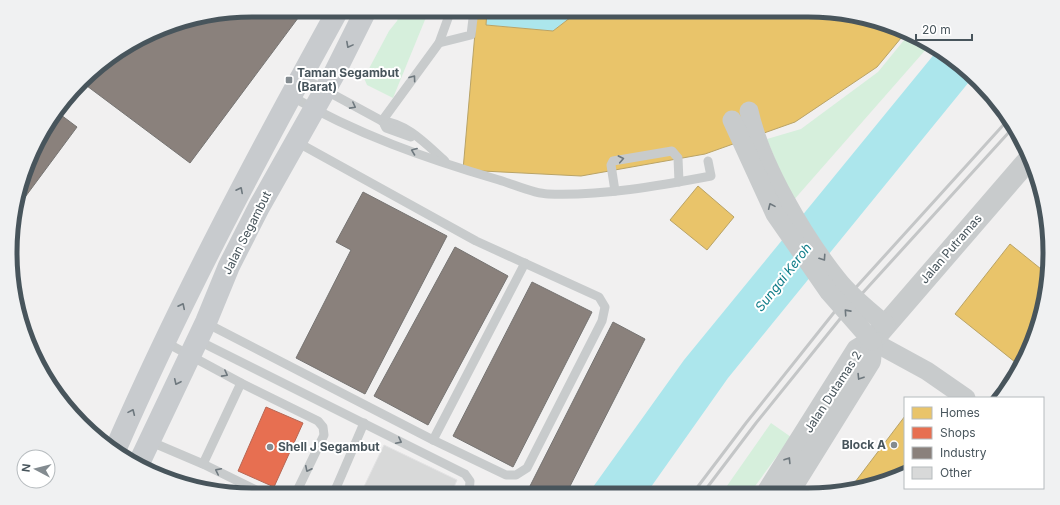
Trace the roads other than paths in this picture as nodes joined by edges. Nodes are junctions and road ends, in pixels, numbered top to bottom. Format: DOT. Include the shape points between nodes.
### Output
graph roads {
  1 [pos="334,17"];
  2 [pos="362,17"];
  3 [pos="448,17"];
  4 [pos="473,17"];
  5 [pos="439,43"];
  6 [pos="301,77"];
  7 [pos="324,90"];
  8 [pos="291,96"];
  9 [pos="313,109"];
  10 [pos="749,111"];
  11 [pos="732,120"];
  12 [pos="382,121"];
  13 [pos="295,141"];
  14 [pos="708,162"];
  15 [pos="760,162"];
  16 [pos="1025,163"];
  17 [pos="451,166"];
  18 [pos="680,182"];
  19 [pos="615,191"];
  20 [pos="525,263"];
  21 [pos="879,333"];
  22 [pos="198,339"];
  23 [pos="165,342"];
  24 [pos="241,383"];
  25 [pos="965,397"];
  26 [pos="364,423"];
  27 [pos="433,440"];
  28 [pos="149,441"];
  29 [pos="117,445"];
  30 [pos="141,459"];
  31 [pos="203,464"];
  32 [pos="252,488"];
  33 [pos="298,488"];
  34 [pos="336,488"];
  35 [pos="469,488"];
  36 [pos="770,488"];
  37 [pos="791,488"];
  1 -- 6 [label="main road"];
  2 -- 7 [label="main road, Jalan Segambut, one-way"];
  3 -- 5 [label="lane"];
  4 -- 5 [label="lane" via="471,35"];
  12 -- 5 [label="lane, one-way"];
  6 -- 7 [label="lane"];
  6 -- 8 [label="main road"];
  7 -- 9 [label="main road, Jalan Segambut"];
  7 -- 12 [label="lane, one-way"];
  8 -- 9 [label="lane"];
  23 -- 8 [label="main road, one-way" via="216,237"];
  9 -- 13 [label="main road, Jalan Segambut"];
  17 -- 9 [label="lane, one-way" via="373,138"];
  10 -- 15 [label="street, bridge"];
  11 -- 15 [label="street, bridge"];
  12 -- 17 [label="lane" via="386,128 418,138"];
  13 -- 20 [label="lane" via="476,241"];
  13 -- 22 [label="main road, Jalan Segambut" via="229,266"];
  14 -- 18 [label="lane" via="711,176"];
  15 -- 21 [label="street, bridge" via="775,214 795,245 828,292"];
  16 -- 21 [label="street, Jalan Putramas"];
  17 -- 19 [label="lane" via="546,194"];
  18 -- 19 [label="lane"];
  19 -- 18 [label="lane, one-way" via="611,165 613,161 672,151 678,158"];
  20 -- 27 [label="lane"];
  20 -- 27 [label="lane" via="599,297 605,307 602,322 527,468 516,475 506,475"];
  21 -- 25 [label="street"];
  36 -- 21 [label="street, Jalan Dutamas 2, one-way" via="857,350"];
  21 -- 37 [label="street, Jalan Dutamas 2, one-way" via="870,361"];
  22 -- 23 [label="lane"];
  22 -- 24 [label="lane, one-way"];
  22 -- 26 [label="lane"];
  22 -- 27 [label="lane"];
  22 -- 28 [label="main road, Jalan Segambut, one-way"];
  29 -- 23 [label="main road, one-way"];
  24 -- 31 [label="lane"];
  24 -- 33 [label="lane, one-way" via="318,421 323,427 324,435"];
  26 -- 34 [label="lane"];
  26 -- 35 [label="lane, one-way" via="465,474 470,481"];
  28 -- 30 [label="main road, Jalan Segambut"];
  28 -- 31 [label="lane"];
  32 -- 31 [label="lane, one-way"];
}
